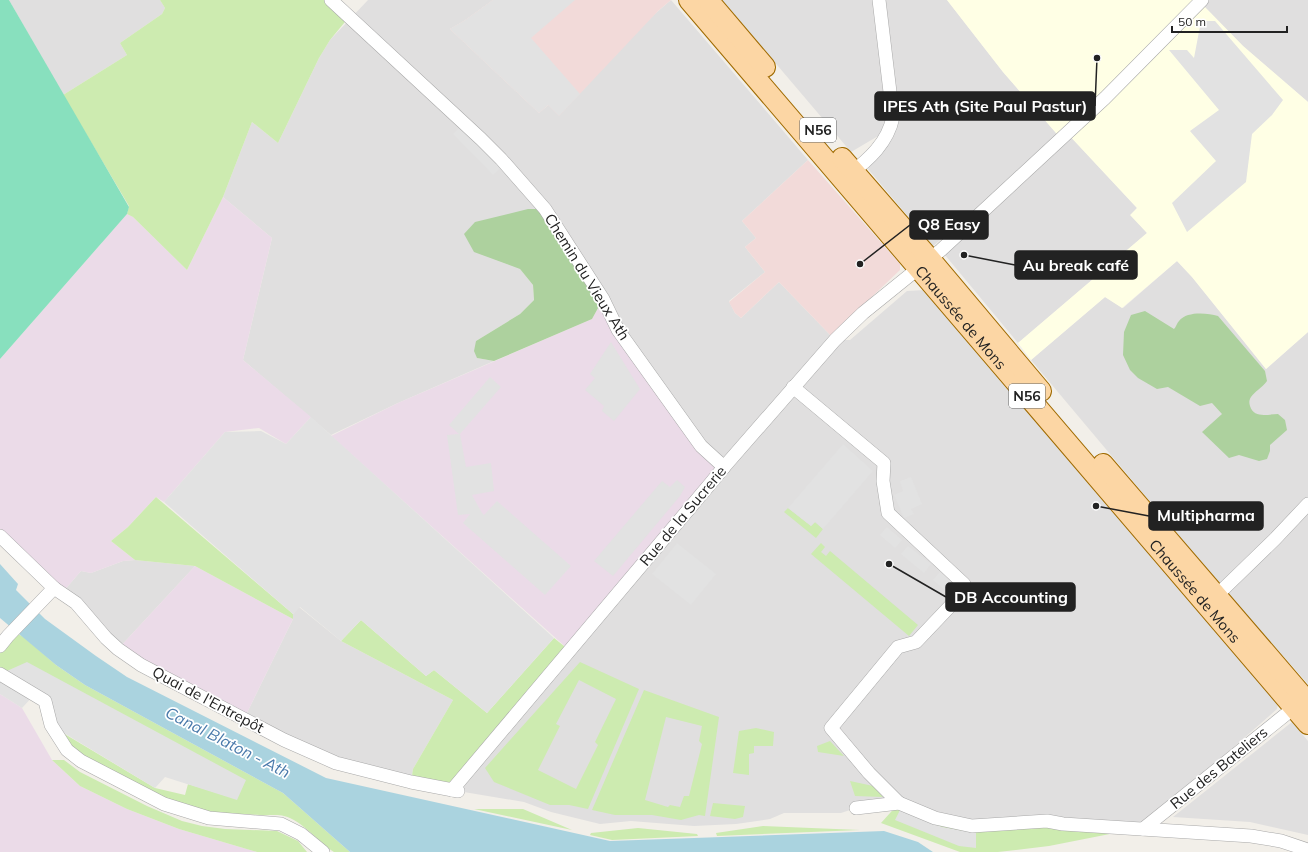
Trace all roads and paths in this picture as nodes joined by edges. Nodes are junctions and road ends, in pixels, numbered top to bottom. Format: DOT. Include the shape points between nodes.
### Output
graph roads {
  1 [pos="332,0"];
  2 [pos="689,0"];
  3 [pos="708,0"];
  4 [pos="879,0"];
  5 [pos="1202,0"];
  6 [pos="848,175"];
  7 [pos="924,263"];
  8 [pos="793,387"];
  9 [pos="724,467"];
  10 [pos="1308,504"];
  11 [pos="0,536"];
  12 [pos="54,588"];
  13 [pos="1212,601"];
  14 [pos="0,646"];
  15 [pos="0,674"];
  16 [pos="1304,701"];
  17 [pos="1308,724"];
  18 [pos="455,790"];
  19 [pos="899,803"];
  20 [pos="856,808"];
  21 [pos="1147,829"];
  22 [pos="1308,850"];
  23 [pos="323,852"];
  1 -- 9 [label="street, Chemin du Vieux Ath" via="486,144 545,209 603,299 618,330 701,446"];
  2 -- 6 [label="main road, Chaussée de Mons / N56"];
  3 -- 6 [label="main road, Chaussée de Mons / N56"];
  4 -- 6 [label="street" via="893,117 891,128 878,149"];
  5 -- 7 [label="street, Rue de la Sucrerie" via="1105,98"];
  6 -- 7 [label="main road, Chaussée de Mons / N56"];
  7 -- 8 [label="street, Rue de la Sucrerie" via="863,313"];
  7 -- 13 [label="main road, Chaussée de Mons / N56" via="1100,461"];
  8 -- 9 [label="street, Rue de la Sucrerie"];
  8 -- 19 [label="street" via="884,463 883,481 888,513 964,584 954,602 916,642 898,647 831,728 869,773"];
  9 -- 18 [label="street, Rue de la Sucrerie"];
  10 -- 13 [label="street"];
  11 -- 12 [label="street, Quai de l'Entrepôt"];
  12 -- 14 [label="street"];
  12 -- 18 [label="street, Quai de l'Entrepôt" via="76,603 118,649 140,665 284,740 336,763"];
  13 -- 16 [label="main road, Chaussée de Mons / N56"];
  15 -- 23 [label="street" via="44,701 51,725 67,750 81,761 164,804 210,818 281,824 301,834"];
  16 -- 17 [label="main road, Chaussée de Mons / N56"];
  16 -- 21 [label="street, Rue des Bateliers"];
  19 -- 20 [label="street"];
  19 -- 21 [label="street" via="935,818 972,826 1048,821"];
  21 -- 22 [label="street" via="1251,836 1281,841"];
}
